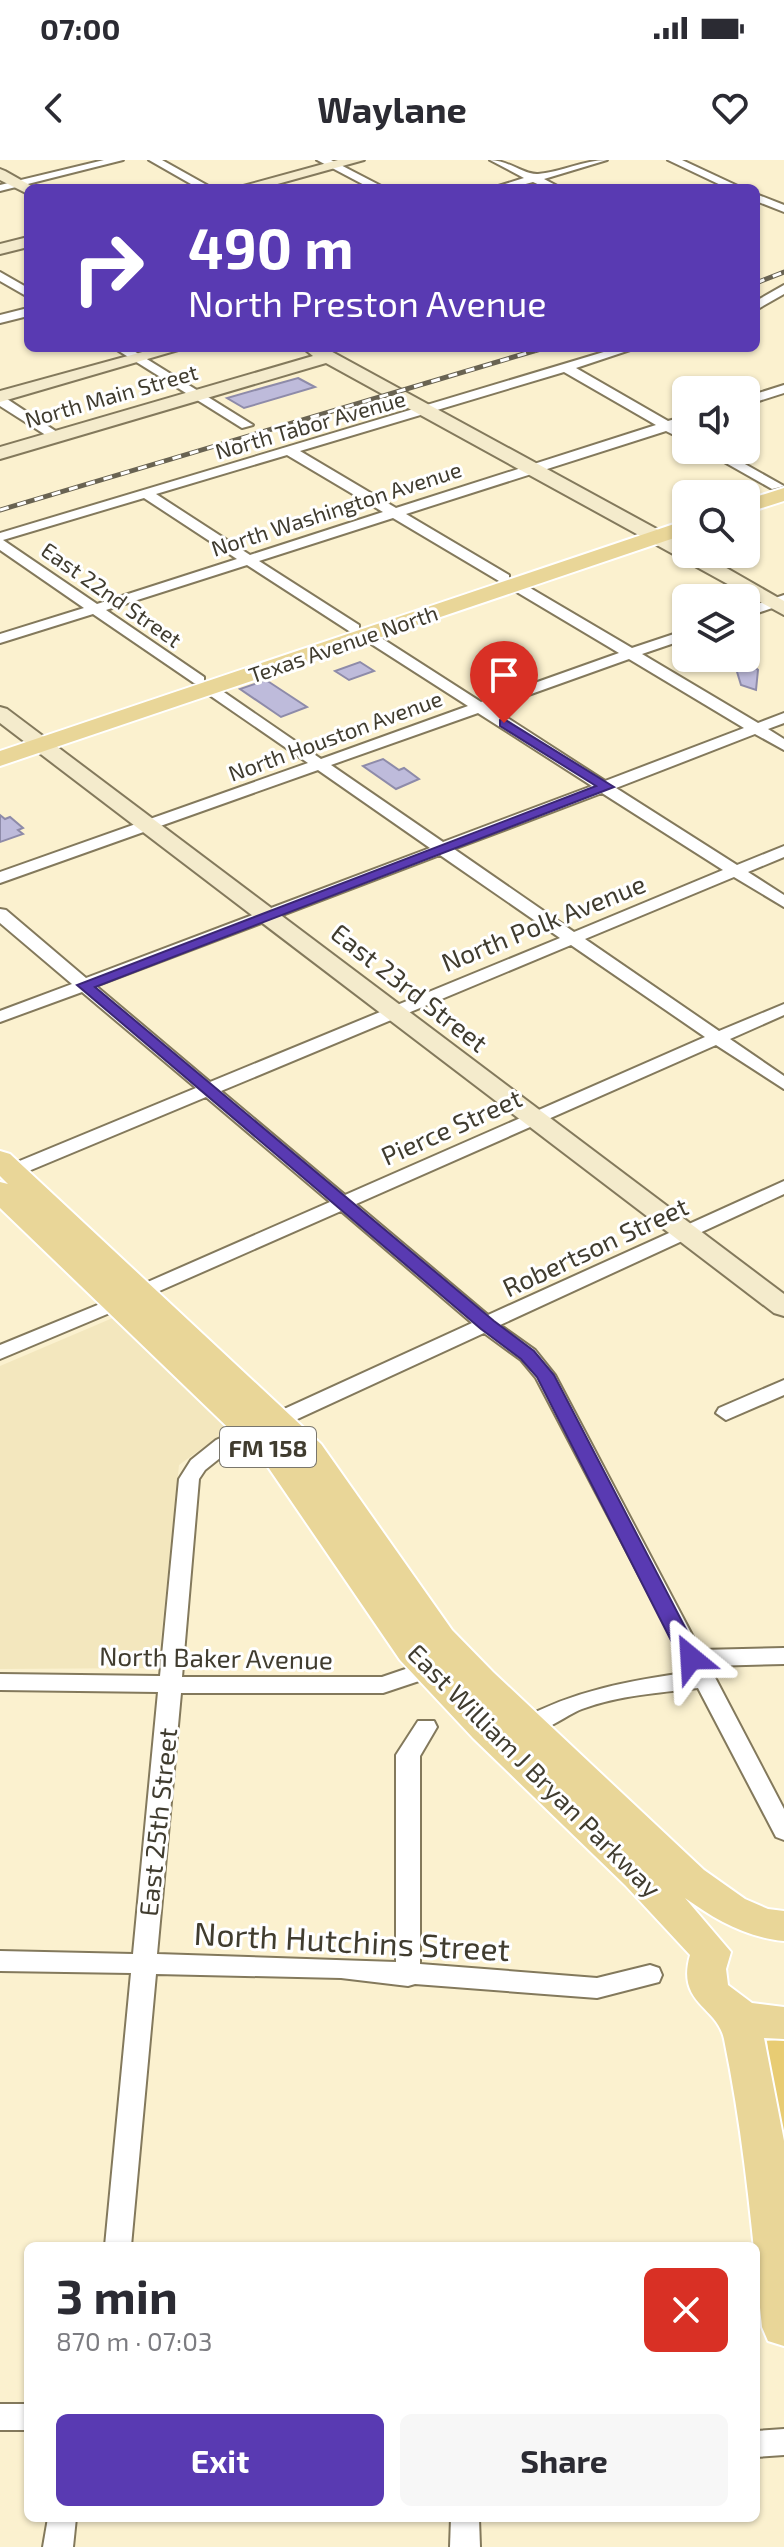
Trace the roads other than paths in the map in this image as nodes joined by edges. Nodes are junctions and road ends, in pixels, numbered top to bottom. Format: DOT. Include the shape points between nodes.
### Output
graph roads {
  1 [pos="118,160"];
  2 [pos="154,160"];
  3 [pos="356,160"];
  4 [pos="495,160"];
  5 [pos="602,160"];
  6 [pos="673,160"];
  7 [pos="328,163"];
  8 [pos="0,174"];
  9 [pos="534,178"];
  10 [pos="30,184"];
  11 [pos="199,184"];
  12 [pos="257,184"];
  13 [pos="371,184"];
  14 [pos="512,184"];
  15 [pos="547,184"];
  16 [pos="727,184"];
  17 [pos="23,186"];
  18 [pos="0,188"];
  19 [pos="760,199"];
  20 [pos="784,209"];
  21 [pos="24,243"];
  22 [pos="0,249"];
  23 [pos="0,276"];
  24 [pos="24,291"];
  25 [pos="783,291"];
  26 [pos="760,304"];
  27 [pos="24,313"];
  28 [pos="0,319"];
  29 [pos="127,352"];
  30 [pos="162,352"];
  31 [pos="617,352"];
  32 [pos="321,353"];
  33 [pos="138,359"];
  34 [pos="566,368"];
  35 [pos="784,389"];
  36 [pos="194,393"];
  37 [pos="760,397"];
  38 [pos="0,398"];
  39 [pos="427,410"];
  40 [pos="247,425"];
  41 [pos="672,425"];
  42 [pos="667,427"];
  43 [pos="672,430"];
  44 [pos="54,434"];
  45 [pos="0,450"];
  46 [pos="288,450"];
  47 [pos="737,464"];
  48 [pos="533,469"];
  49 [pos="782,488"];
  50 [pos="145,493"];
  51 [pos="760,493"];
  52 [pos="760,500"];
  53 [pos="395,513"];
  54 [pos="672,523"];
  55 [pos="672,529"];
  56 [pos="651,533"];
  57 [pos="0,537"];
  58 [pos="0,544"];
  59 [pos="672,545"];
  60 [pos="249,559"];
  61 [pos="714,568"];
  62 [pos="509,581"];
  63 [pos="780,603"];
  64 [pos="95,608"];
  65 [pos="760,609"];
  66 [pos="360,632"];
  67 [pos="0,639"];
  68 [pos="672,639"];
  69 [pos="632,654"];
  70 [pos="204,684"];
  71 [pos="479,707"];
  72 [pos="0,713"];
  73 [pos="784,718"];
  74 [pos="757,729"];
  75 [pos="37,741"];
  76 [pos="784,745"];
  77 [pos="0,748"];
  78 [pos="0,759"];
  79 [pos="319,764"];
  80 [pos="607,787"];
  81 [pos="149,824"];
  82 [pos="443,848"];
  83 [pos="784,851"];
  84 [pos="736,871"];
  85 [pos="0,878"];
  86 [pos="784,902"];
  87 [pos="0,914"];
  88 [pos="267,915"];
  89 [pos="570,939"];
  90 [pos="84,985"];
  91 [pos="784,1009"];
  92 [pos="394,1011"];
  93 [pos="0,1017"];
  94 [pos="719,1038"];
  95 [pos="784,1084"];
  96 [pos="209,1091"];
  97 [pos="532,1119"];
  98 [pos="4,1174"];
  99 [pos="784,1187"];
  100 [pos="341,1203"];
  101 [pos="682,1233"];
  102 [pos="129,1297"];
  103 [pos="784,1307"];
  104 [pos="487,1325"];
  105 [pos="0,1353"];
  106 [pos="784,1387"];
  107 [pos="726,1413"];
  108 [pos="265,1426"];
  109 [pos="784,1656"];
  110 [pos="691,1658"];
  111 [pos="429,1669"];
  112 [pos="701,1679"];
  113 [pos="0,1682"];
  114 [pos="172,1684"];
  115 [pos="528,1726"];
  116 [pos="426,1727"];
  117 [pos="784,1831"];
  118 [pos="774,1925"];
  119 [pos="711,1952"];
  120 [pos="0,1961"];
  121 [pos="143,1963"];
  122 [pos="650,1975"];
  123 [pos="408,1976"];
  124 [pos="739,2016"];
  125 [pos="784,2023"];
  126 [pos="118,2242"];
  127 [pos="784,2327"];
  128 [pos="0,2417"];
  129 [pos="24,2417"];
  130 [pos="784,2442"];
  131 [pos="760,2444"];
  132 [pos="61,2522"];
  133 [pos="465,2522"];
  134 [pos="58,2547"];
  135 [pos="465,2547"];
  1 -- 10 [label="street"];
  2 -- 11 [label="street"];
  3 -- 7 [label="street"];
  4 -- 9 [label="street"];
  5 -- 9 [label="street"];
  6 -- 16 [label="street"];
  7 -- 12 [label="street"];
  7 -- 13 [label="street"];
  8 -- 17 [label="street"];
  9 -- 14 [label="street"];
  9 -- 15 [label="street"];
  17 -- 18 [label="street"];
  19 -- 20 [label="street"];
  21 -- 22 [label="street"];
  23 -- 24 [label="street"];
  25 -- 26 [label="street"];
  27 -- 28 [label="street"];
  29 -- 33 [label="street"];
  30 -- 33 [label="street"];
  31 -- 34 [label="street, North Tabor Avenue"];
  32 -- 36 [label="street, North Main Street"];
  32 -- 39 [label="street"];
  33 -- 36 [label="street"];
  33 -- 38 [label="street"];
  34 -- 39 [label="street, North Tabor Avenue"];
  34 -- 42 [label="street"];
  35 -- 37 [label="street"];
  36 -- 40 [label="street"];
  36 -- 44 [label="street, North Main Street"];
  38 -- 44 [label="street"];
  39 -- 46 [label="street, North Tabor Avenue"];
  39 -- 48 [label="street"];
  41 -- 42 [label="street, North Washington Avenue"];
  42 -- 43 [label="street"];
  42 -- 48 [label="street, North Washington Avenue"];
  44 -- 45 [label="street, North Main Street"];
  46 -- 50 [label="street, North Tabor Avenue"];
  46 -- 53 [label="street"];
  47 -- 49 [label="street"];
  48 -- 53 [label="street, North Washington Avenue"];
  48 -- 56 [label="street"];
  49 -- 51 [label="main road"];
  49 -- 52 [label="main road"];
  50 -- 57 [label="street, North Tabor Avenue"];
  50 -- 60 [label="street"];
  53 -- 60 [label="street, North Washington Avenue"];
  53 -- 62 [label="street"];
  54 -- 56 [label="main road, Texas Avenue North"];
  55 -- 56 [label="main road, Texas Avenue North"];
  56 -- 59 [label="street"];
  56 -- 62 [label="main road, Texas Avenue North"];
  58 -- 64 [label="street, East 22nd Street"];
  60 -- 64 [label="street, North Washington Avenue"];
  60 -- 66 [label="street"];
  61 -- 63 [label="street"];
  62 -- 66 [label="main road, Texas Avenue North"];
  62 -- 69 [label="street"];
  63 -- 65 [label="street"];
  64 -- 67 [label="street, North Washington Avenue"];
  64 -- 70 [label="street, East 22nd Street"];
  66 -- 70 [label="main road, Texas Avenue North"];
  66 -- 71 [label="street"];
  68 -- 69 [label="street, North Houston Avenue"];
  69 -- 71 [label="street, North Houston Avenue"];
  69 -- 74 [label="street"];
  70 -- 75 [label="main road, Texas Avenue North"];
  70 -- 79 [label="street, East 22nd Street"];
  71 -- 79 [label="street, North Houston Avenue"];
  71 -- 80 [label="street"];
  72 -- 75 [label="street, East 23rd Street"];
  73 -- 74 [label="street"];
  74 -- 76 [label="street"];
  74 -- 80 [label="street"];
  75 -- 77 [label="main road, Texas Avenue North"];
  75 -- 78 [label="main road, Texas Avenue North"];
  75 -- 81 [label="street, East 23rd Street"];
  79 -- 81 [label="street, North Houston Avenue"];
  79 -- 82 [label="street, East 22nd Street"];
  80 -- 82 [label="street"];
  80 -- 84 [label="street"];
  81 -- 85 [label="street, North Houston Avenue"];
  81 -- 88 [label="street, East 23rd Street"];
  82 -- 88 [label="street"];
  82 -- 89 [label="street, East 22nd Street"];
  83 -- 84 [label="street, North Polk Avenue"];
  84 -- 86 [label="street"];
  84 -- 89 [label="street, North Polk Avenue"];
  87 -- 90 [label="street"];
  88 -- 90 [label="street"];
  88 -- 92 [label="street, East 23rd Street"];
  89 -- 92 [label="street, North Polk Avenue"];
  89 -- 94 [label="street, East 22nd Street"];
  90 -- 93 [label="street"];
  90 -- 96 [label="street"];
  91 -- 94 [label="street, Pierce Street"];
  92 -- 96 [label="street, North Polk Avenue"];
  92 -- 97 [label="street, East 23rd Street"];
  94 -- 95 [label="street, East 22nd Street"];
  94 -- 97 [label="street, Pierce Street"];
  96 -- 98 [label="street, North Polk Avenue"];
  96 -- 100 [label="street"];
  97 -- 100 [label="street, Pierce Street"];
  97 -- 101 [label="street, East 23rd Street"];
  98 -- 102 [label="main road, East William J Bryan Parkway / FM 158"];
  99 -- 101 [label="street, Robertson Street"];
  100 -- 102 [label="street, Pierce Street"];
  100 -- 104 [label="street"];
  101 -- 103 [label="street, East 23rd Street"];
  101 -- 104 [label="street, Robertson Street"];
  102 -- 105 [label="street, Pierce Street"];
  102 -- 108 [label="main road, East William J Bryan Parkway / FM 158"];
  104 -- 108 [label="street, Robertson Street"];
  104 -- 110 [label="street" via="528,1355 545,1375"];
  106 -- 107 [label="street"];
  108 -- 111 [label="main road, East William J Bryan Parkway / FM 158" via="394,1627"];
  108 -- 114 [label="street, East 25th Street" via="209,1455 189,1479"];
  108 -- 115 [label="main road, East William J Bryan Parkway / FM 158" via="324,1470 439,1639"];
  109 -- 110 [label="street"];
  110 -- 112 [label="street"];
  111 -- 114 [label="street, North Baker Avenue" via="383,1685"];
  111 -- 119 [label="main road, East William J Bryan Parkway / FM 158" via="658,1893"];
  112 -- 115 [label="street" via="590,1694"];
  112 -- 117 [label="street"];
  113 -- 114 [label="street, North Baker Avenue"];
  114 -- 121 [label="street, East 25th Street"];
  115 -- 118 [label="main road, East William J Bryan Parkway / FM 158" via="690,1881 731,1910"];
  116 -- 123 [label="street" via="408,1755"];
  118 -- 119 [label="main road" via="738,1930"];
  119 -- 124 [label="main road" via="706,1969 709,1989"];
  120 -- 121 [label="street, North Hutchins Street"];
  121 -- 123 [label="street, North Hutchins Street" via="341,1968"];
  121 -- 126 [label="street, East 25th Street"];
  122 -- 123 [label="street, North Hutchins Street" via="597,1988"];
  124 -- 125 [label="main road"];
  124 -- 127 [label="main road" via="760,2113"];
  128 -- 129 [label="street"];
  130 -- 131 [label="street"];
  132 -- 134 [label="street"];
  133 -- 135 [label="street"];
}
